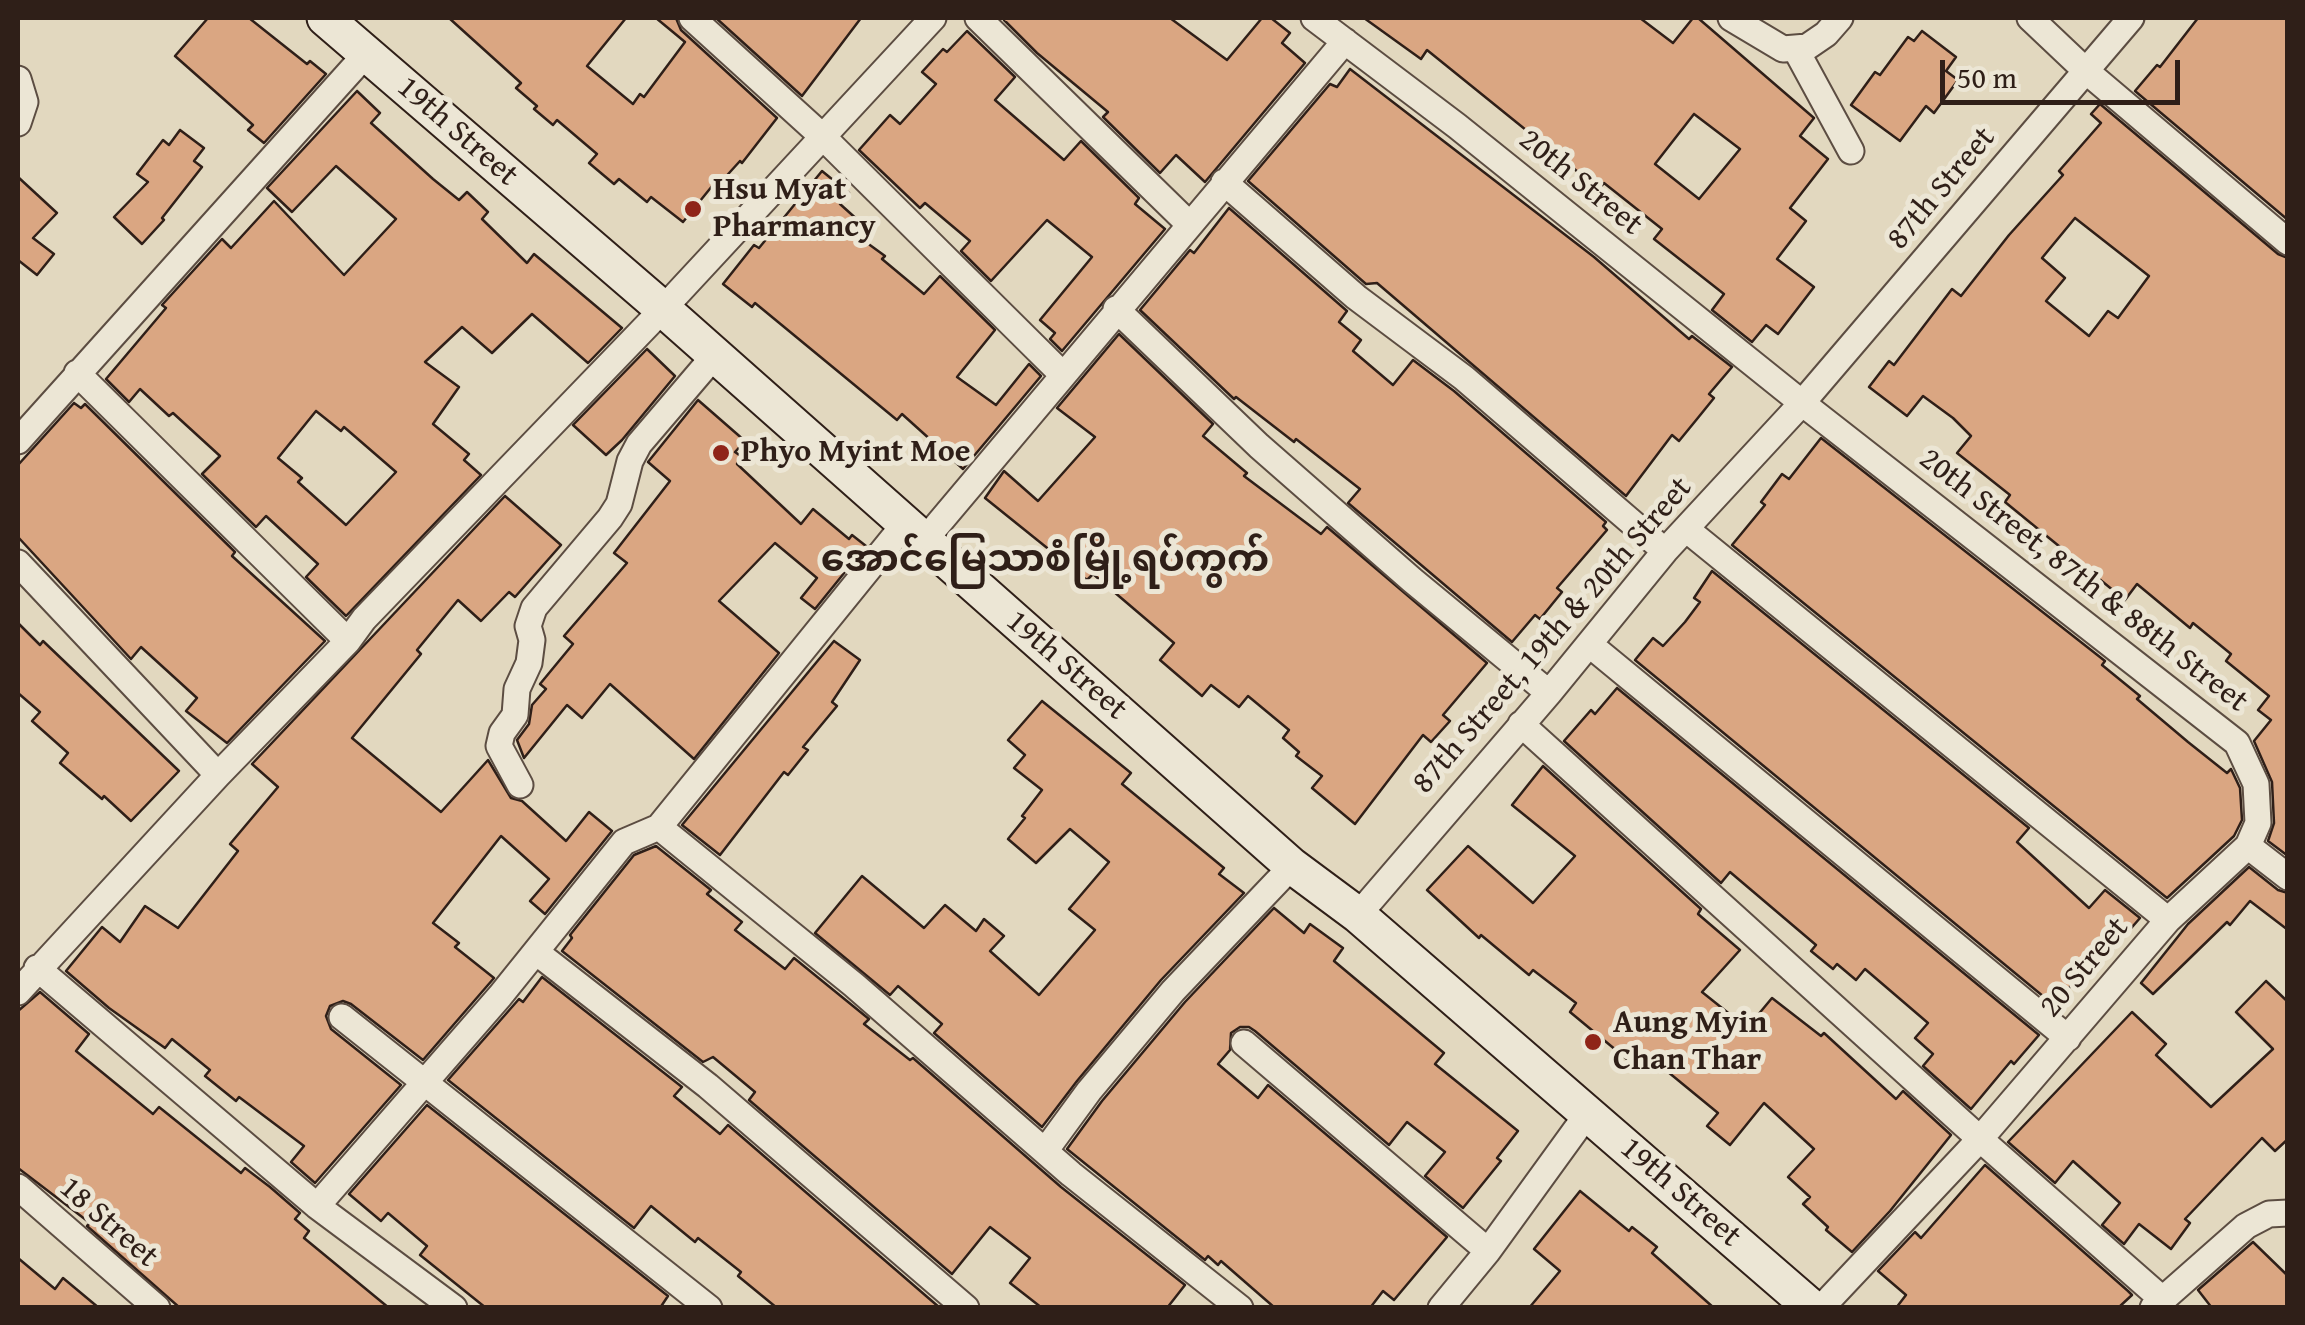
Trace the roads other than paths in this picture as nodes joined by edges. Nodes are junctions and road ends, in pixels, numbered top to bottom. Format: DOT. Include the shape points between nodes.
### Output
graph roads {
  1 [pos="325,18"];
  2 [pos="692,18"];
  3 [pos="933,18"];
  4 [pos="978,18"];
  5 [pos="1314,18"];
  6 [pos="1731,18"];
  7 [pos="1840,18"];
  8 [pos="2030,18"];
  9 [pos="2131,18"];
  10 [pos="1344,40"];
  11 [pos="1795,48"];
  12 [pos="366,54"];
  13 [pos="2086,71"];
  14 [pos="18,80"];
  15 [pos="18,123"];
  16 [pos="823,137"];
  17 [pos="1850,151"];
  18 [pos="1224,182"];
  19 [pos="1189,224"];
  20 [pos="2288,242"];
  21 [pos="663,308"];
  22 [pos="1116,310"];
  23 [pos="715,355"];
  24 [pos="77,373"];
  25 [pos="1062,374"];
  26 [pos="1802,404"];
  27 [pos="18,441"];
  28 [pos="1686,528"];
  29 [pos="913,534"];
  30 [pos="1665,551"];
  31 [pos="18,563"];
  32 [pos="348,640"];
  33 [pos="1589,644"];
  34 [pos="1549,693"];
  35 [pos="1521,724"];
  36 [pos="218,774"];
  37 [pos="520,785"];
  38 [pos="660,826"];
  39 [pos="2248,846"];
  40 [pos="1292,866"];
  41 [pos="2288,877"];
  42 [pos="1358,915"];
  43 [pos="2168,920"];
  44 [pos="536,952"];
  45 [pos="37,968"];
  46 [pos="18,992"];
  47 [pos="342,1017"];
  48 [pos="2068,1038"];
  49 [pos="1244,1043"];
  50 [pos="424,1084"];
  51 [pos="1588,1113"];
  52 [pos="1980,1139"];
  53 [pos="1045,1151"];
  54 [pos="18,1187"];
  55 [pos="318,1206"];
  56 [pos="2288,1213"];
  57 [pos="1488,1251"];
  58 [pos="2158,1303"];
  59 [pos="157,1308"];
  60 [pos="454,1308"];
  61 [pos="709,1308"];
  62 [pos="966,1308"];
  63 [pos="1240,1308"];
  64 [pos="1441,1308"];
  65 [pos="1812,1308"];
  66 [pos="1821,1308"];
  1 -- 12 [label="street, 19th Street"];
  2 -- 16 [label="street"];
  3 -- 16 [label="street"];
  4 -- 19 [label="street"];
  5 -- 10 [label="street, 20th Street"];
  6 -- 11 [label="street" via="1782,49"];
  7 -- 11 [label="street" via="1807,47"];
  8 -- 13 [label="street"];
  9 -- 13 [label="street, 87th Street"];
  10 -- 18 [label="street"];
  10 -- 26 [label="street, 20th Street"];
  11 -- 17 [label="street"];
  12 -- 21 [label="street, 19th Street"];
  12 -- 24 [label="street"];
  13 -- 20 [label="street"];
  13 -- 26 [label="street, 87th Street"];
  14 -- 15 [label="street" via="25,102"];
  16 -- 21 [label="street"];
  16 -- 25 [label="street"];
  18 -- 19 [label="street"];
  18 -- 30 [label="street"];
  19 -- 22 [label="street"];
  21 -- 23 [label="street, 19th Street"];
  21 -- 32 [label="street"];
  22 -- 25 [label="street"];
  22 -- 34 [label="street" via="1273,458"];
  23 -- 29 [label="street, 19th Street"];
  23 -- 37 [label="street" via="640,444 610,518 534,608 529,663 499,746"];
  24 -- 27 [label="street"];
  24 -- 32 [label="street"];
  25 -- 29 [label="street"];
  26 -- 28 [label="street, 87th Street, 19th & 20th Street"];
  26 -- 39 [label="street, 20th Street, 87th & 88th Street" via="2237,743 2256,784 2258,823"];
  28 -- 30 [label="street, 87th Street, 19th & 20th Street"];
  28 -- 43 [label="street"];
  29 -- 38 [label="street"];
  29 -- 40 [label="street, 19th Street"];
  30 -- 33 [label="street, 87th Street, 19th & 20th Street"];
  31 -- 36 [label="street"];
  32 -- 36 [label="street"];
  33 -- 34 [label="street, 87th Street, 19th & 20th Street"];
  33 -- 48 [label="street"];
  34 -- 35 [label="street, 87th Street, 19th & 20th Street"];
  35 -- 42 [label="street, 87th Street, 19th & 20th Street"];
  35 -- 52 [label="street"];
  36 -- 45 [label="street"];
  38 -- 44 [label="street" via="624,842"];
  38 -- 53 [label="street"];
  39 -- 41 [label="street"];
  39 -- 43 [label="street, 20 Street"];
  40 -- 42 [label="street, 19th Street"];
  40 -- 53 [label="street" via="1173,991"];
  42 -- 51 [label="street, 19th Street"];
  43 -- 48 [label="street, 20 Street"];
  44 -- 50 [label="street"];
  44 -- 62 [label="street" via="708,1086"];
  45 -- 46 [label="street"];
  45 -- 55 [label="street"];
  47 -- 50 [label="street"];
  48 -- 52 [label="street, 20 Street"];
  49 -- 57 [label="street"];
  50 -- 55 [label="street"];
  50 -- 61 [label="street"];
  51 -- 57 [label="street"];
  51 -- 65 [label="street, 19th Street"];
  52 -- 58 [label="street"];
  52 -- 66 [label="street, 20 Street"];
  53 -- 63 [label="street"];
  54 -- 59 [label="street, 18 Street"];
  55 -- 60 [label="street"];
  56 -- 58 [label="street" via="2246,1226"];
  57 -- 64 [label="street"];
}
